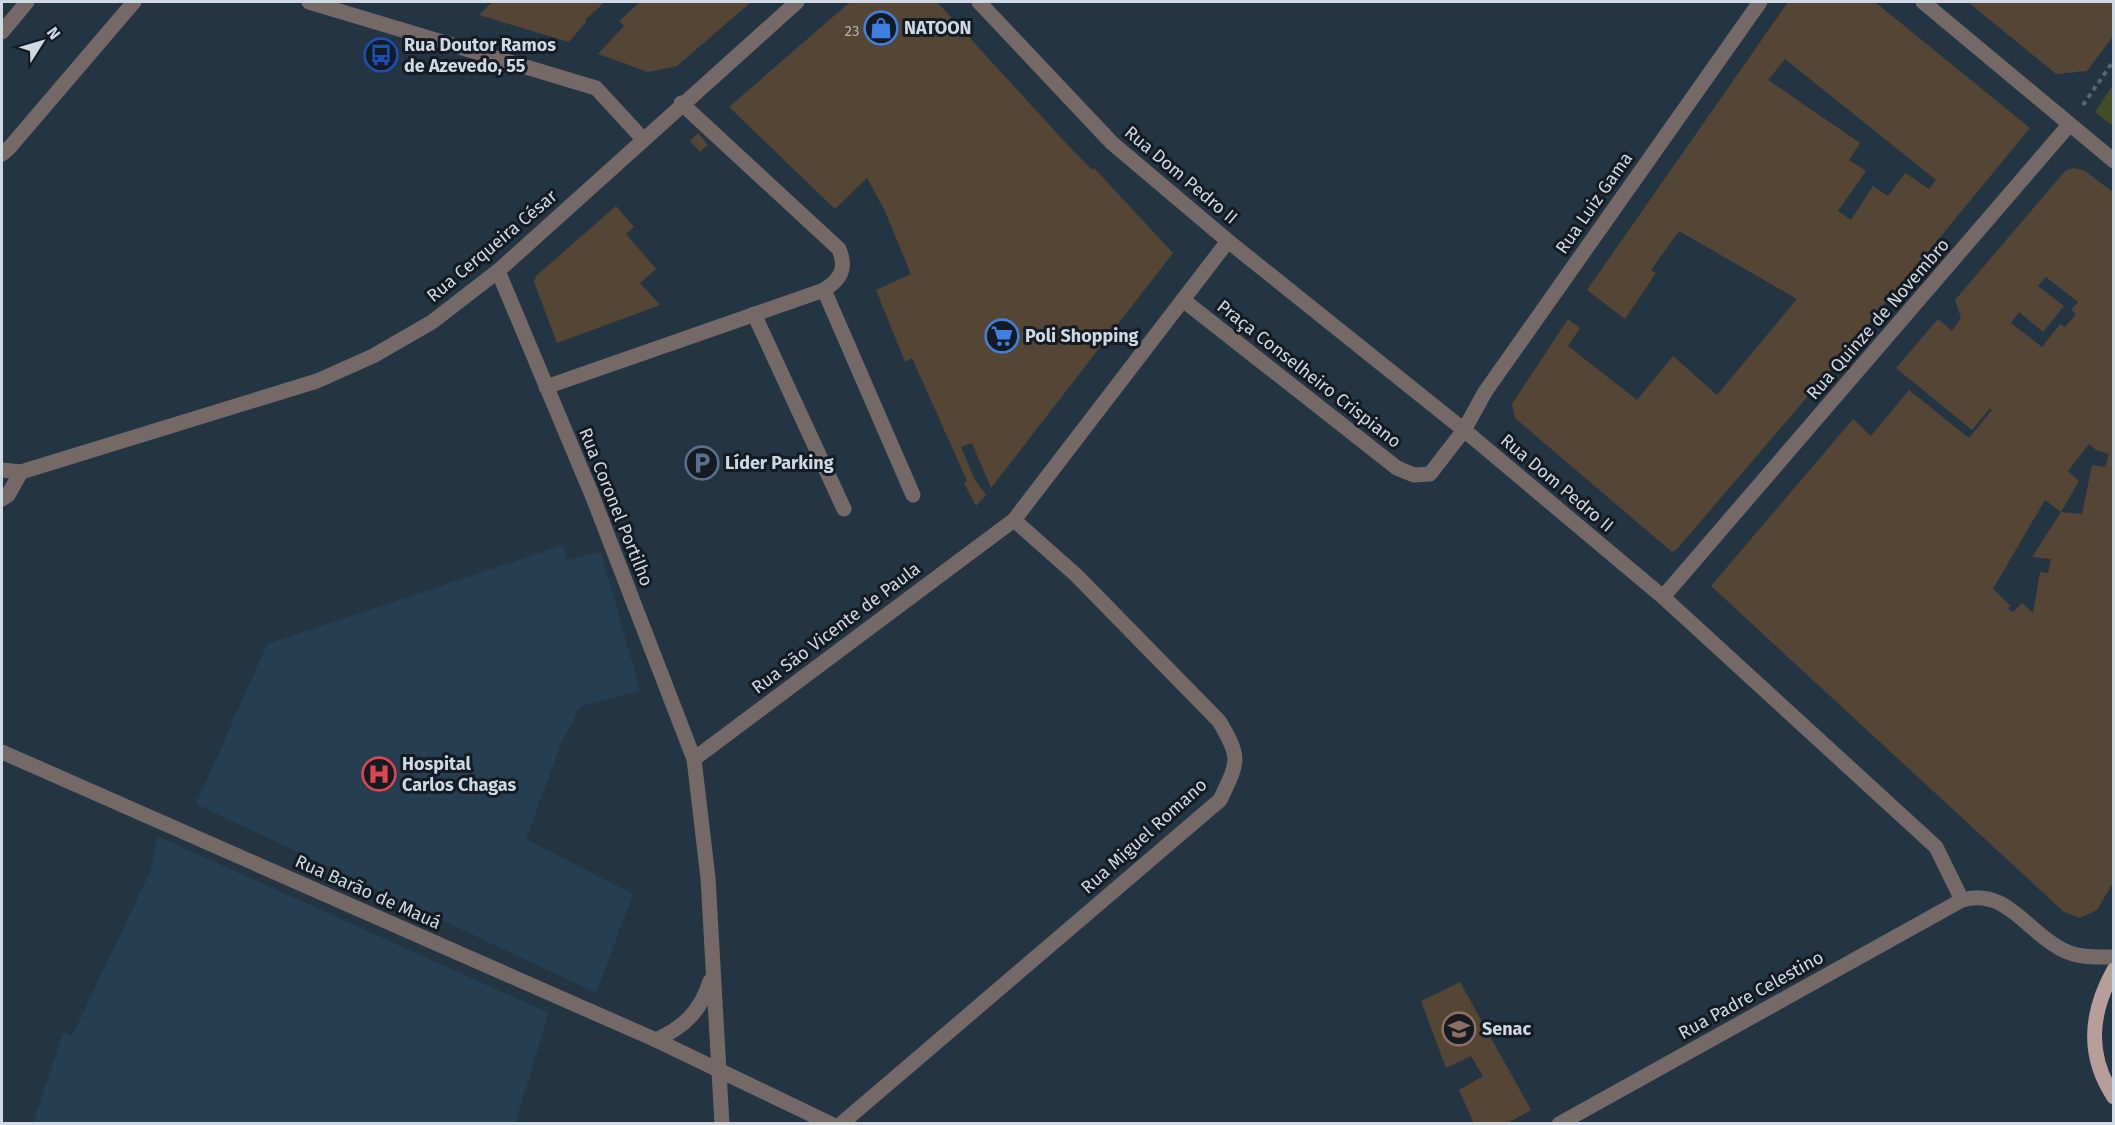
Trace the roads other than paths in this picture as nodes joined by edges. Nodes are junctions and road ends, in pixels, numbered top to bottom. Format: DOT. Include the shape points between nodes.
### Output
graph roads {
  1 [pos="27,2"];
  2 [pos="134,2"];
  3 [pos="309,2"];
  4 [pos="797,2"];
  5 [pos="979,2"];
  6 [pos="1760,2"];
  7 [pos="1923,2"];
  8 [pos="2,32"];
  9 [pos="681,103"];
  10 [pos="2069,125"];
  11 [pos="643,139"];
  12 [pos="2,154"];
  13 [pos="2114,161"];
  14 [pos="1228,241"];
  15 [pos="498,271"];
  16 [pos="824,290"];
  17 [pos="1183,300"];
  18 [pos="754,314"];
  19 [pos="546,387"];
  20 [pos="1464,430"];
  21 [pos="2,470"];
  22 [pos="21,472"];
  23 [pos="913,495"];
  24 [pos="2,499"];
  25 [pos="844,509"];
  26 [pos="1014,520"];
  27 [pos="1663,597"];
  28 [pos="2,752"];
  29 [pos="694,759"];
  30 [pos="1962,900"];
  31 [pos="2114,957"];
  32 [pos="713,967"];
  33 [pos="2114,970"];
  34 [pos="656,1040"];
  35 [pos="718,1069"];
  36 [pos="2110,1092"];
  37 [pos="722,1124"];
  38 [pos="831,1124"];
  39 [pos="841,1124"];
  40 [pos="1559,1124"];
  1 -- 8 [label="street"];
  2 -- 12 [label="street"];
  3 -- 11 [label="street" via="596,88"];
  4 -- 9 [label="street, Rua Cerqueira César"];
  5 -- 14 [label="street, Rua Dom Pedro II" via="1112,143"];
  6 -- 20 [label="street, Rua Luiz Gama" via="1485,392"];
  7 -- 10 [label="street"];
  9 -- 11 [label="street, Rua Cerqueira César"];
  9 -- 16 [label="street" via="839,249 843,272 838,281"];
  10 -- 13 [label="street"];
  10 -- 27 [label="street, Rua Quinze de Novembro"];
  11 -- 15 [label="street, Rua Cerqueira César"];
  14 -- 17 [label="street, Rua São Vicente de Paula"];
  14 -- 20 [label="street, Rua Dom Pedro II"];
  15 -- 19 [label="street, Rua Coronel Portilho"];
  15 -- 22 [label="street, Rua Cerqueira César" via="432,322 373,356 317,381"];
  16 -- 18 [label="street"];
  16 -- 23 [label="street"];
  17 -- 20 [label="street, Praça Conselheiro Crispiano" via="1397,468 1414,475 1430,474"];
  17 -- 26 [label="street, Rua São Vicente de Paula"];
  18 -- 19 [label="street"];
  18 -- 25 [label="street"];
  19 -- 29 [label="street, Rua Coronel Portilho"];
  20 -- 27 [label="street, Rua Dom Pedro II"];
  21 -- 22 [label="street, Rua Cerqueira César"];
  22 -- 24 [label="street" via="9,495"];
  26 -- 29 [label="street, Rua São Vicente de Paula"];
  26 -- 39 [label="street, Rua Miguel Romano" via="1076,575 1220,722 1235,746 1235,770 1220,800"];
  27 -- 30 [label="street, Rua Dom Pedro II" via="1936,847"];
  28 -- 34 [label="street, Rua Barão de Mauá"];
  29 -- 32 [label="street" via="708,878"];
  30 -- 31 [label="street" via="1988,897 2012,910 2062,949 2082,957"];
  30 -- 40 [label="street, Rua Padre Celestino"];
  32 -- 34 [label="street" via="705,996 693,1017"];
  32 -- 35 [label="street"];
  33 -- 36 [label="main road" via="2102,991 2095,1019 2097,1067"];
  34 -- 35 [label="street, Rua Barão de Mauá"];
  35 -- 37 [label="street"];
  35 -- 38 [label="street, Rua Barão de Mauá"];
}
